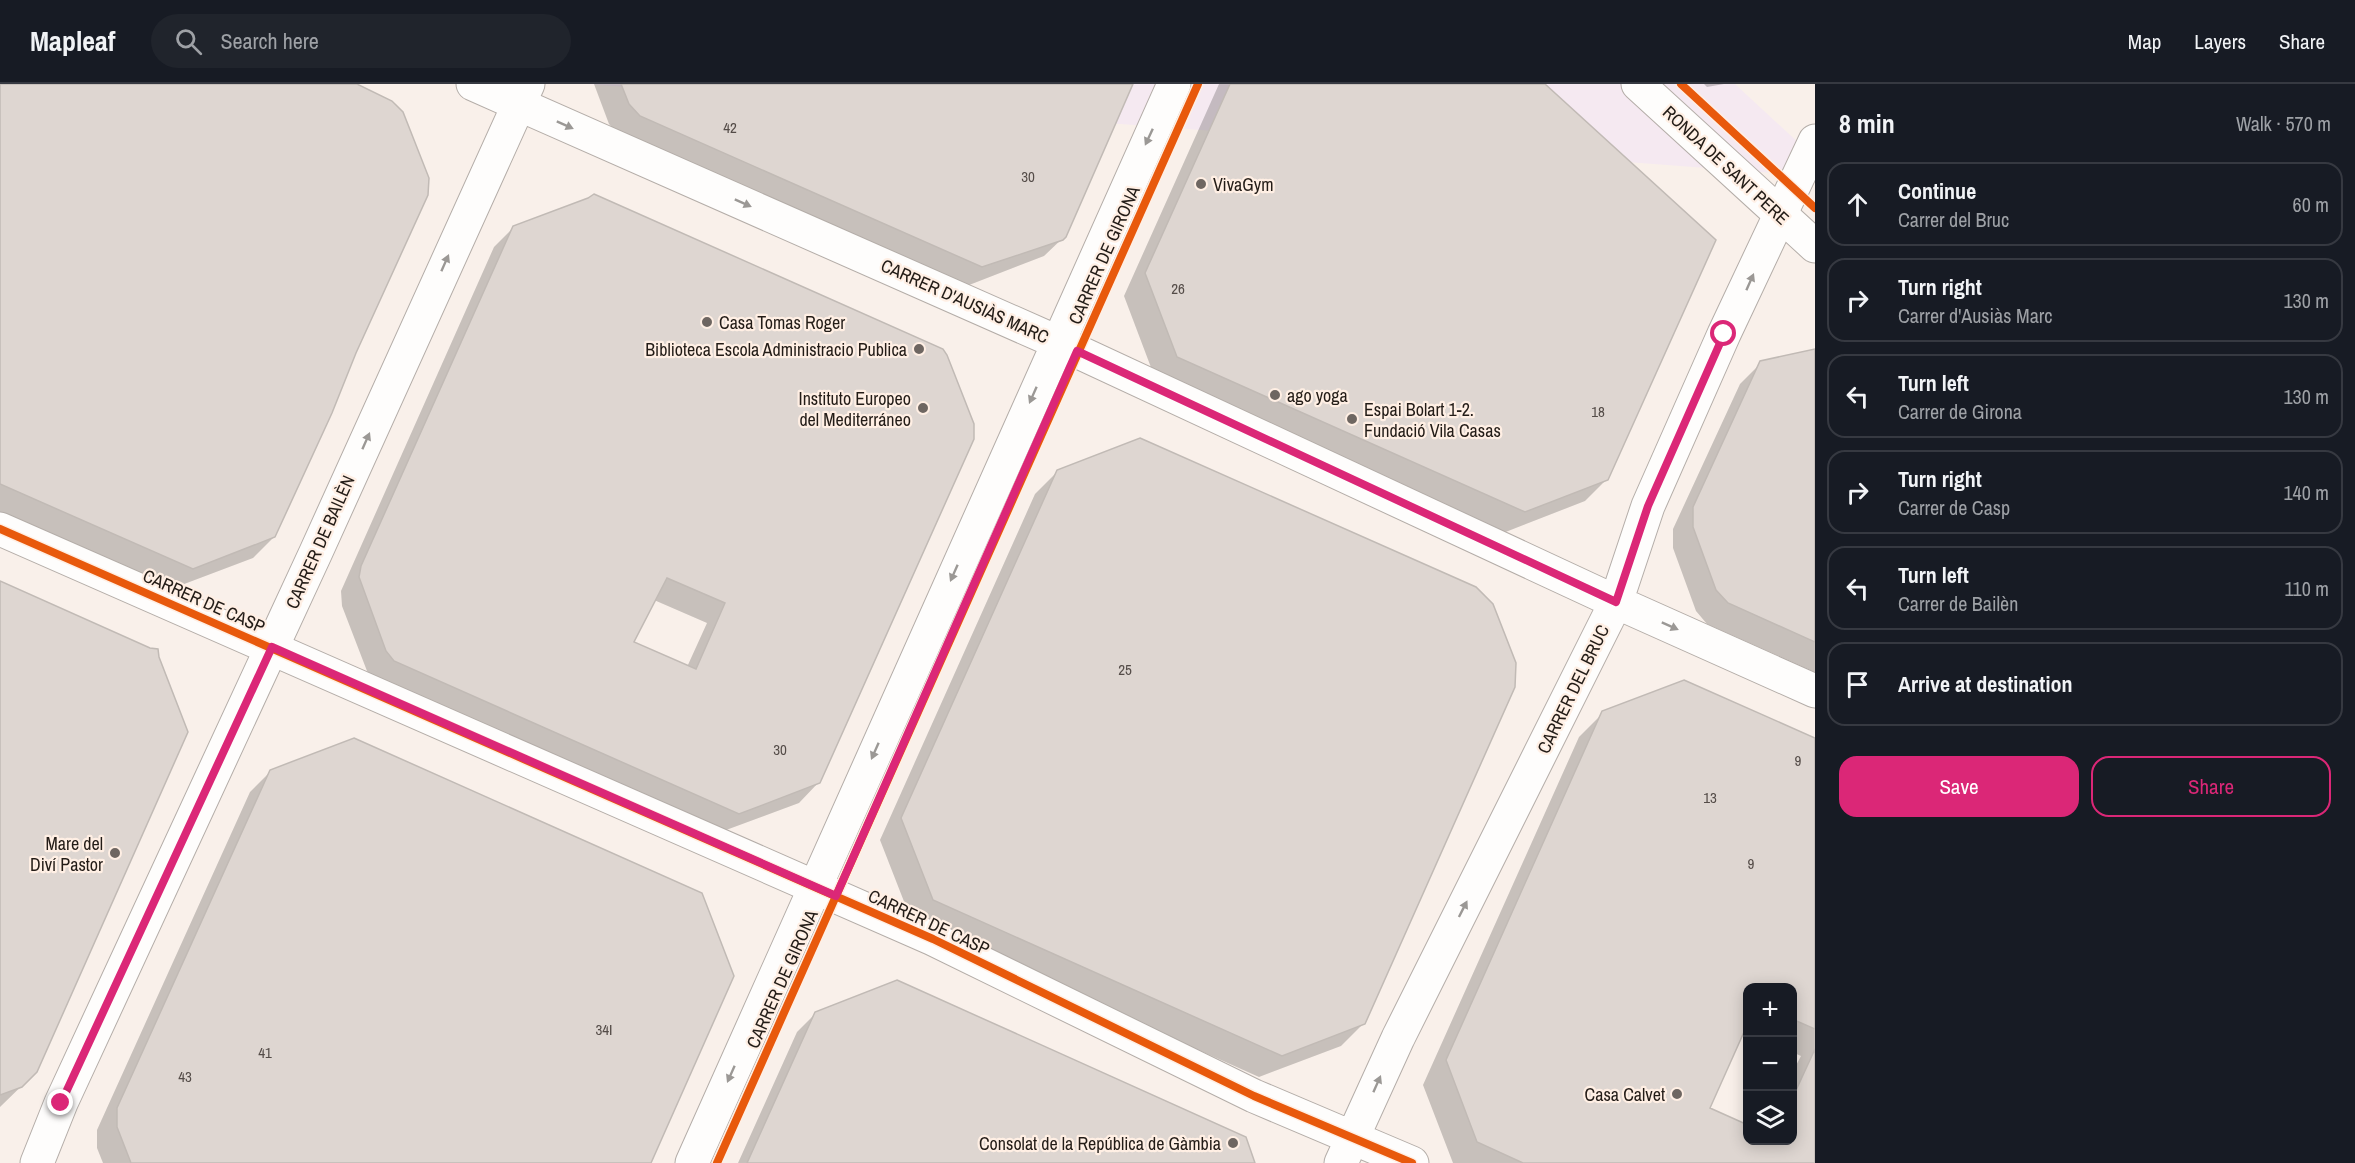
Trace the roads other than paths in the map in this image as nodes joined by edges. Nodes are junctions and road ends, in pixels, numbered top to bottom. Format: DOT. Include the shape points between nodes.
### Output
graph roads {
  1 [pos="472,84"];
  2 [pos="1174,84"];
  3 [pos="1638,84"];
  4 [pos="523,94"];
  5 [pos="1815,141"];
  6 [pos="1780,215"];
  7 [pos="1815,246"];
  8 [pos="1057,342"];
  9 [pos="0,529"];
  10 [pos="1616,602"];
  11 [pos="272,647"];
  12 [pos="1815,691"];
  13 [pos="814,887"];
  14 [pos="1347,1150"];
  15 [pos="37,1163"];
  16 [pos="692,1163"];
  17 [pos="1412,1163"];
  1 -- 4 [label="street, CARRER D'AUSIÀS MARC"];
  2 -- 8 [label="street, CARRER DE GIRONA, one-way"];
  3 -- 6 [label="street, RONDA DE SANT PERE"];
  4 -- 8 [label="street, CARRER D'AUSIÀS MARC, one-way"];
  11 -- 4 [label="street, CARRER DE BAILÈN, one-way"];
  5 -- 6 [label="street, CARRER DEL BRUC"];
  6 -- 7 [label="street, RONDA DE SANT PERE"];
  10 -- 6 [label="street, CARRER DEL BRUC, one-way" via="1648,506"];
  8 -- 10 [label="street, CARRER D'AUSIÀS MARC"];
  8 -- 13 [label="street, CARRER DE GIRONA, one-way"];
  9 -- 11 [label="street, CARRER DE CASP"];
  10 -- 12 [label="street, CARRER D'AUSIÀS MARC, one-way"];
  14 -- 10 [label="street, CARRER DEL BRUC, one-way" via="1398,1038"];
  11 -- 13 [label="street, CARRER DE CASP"];
  11 -- 15 [label="street, CARRER DE BAILÈN" via="61,1103"];
  13 -- 14 [label="street, CARRER DE CASP" via="933,939 1254,1096"];
  13 -- 16 [label="street, CARRER DE GIRONA, one-way"];
  14 -- 17 [label="street, CARRER DE CASP"];
}
